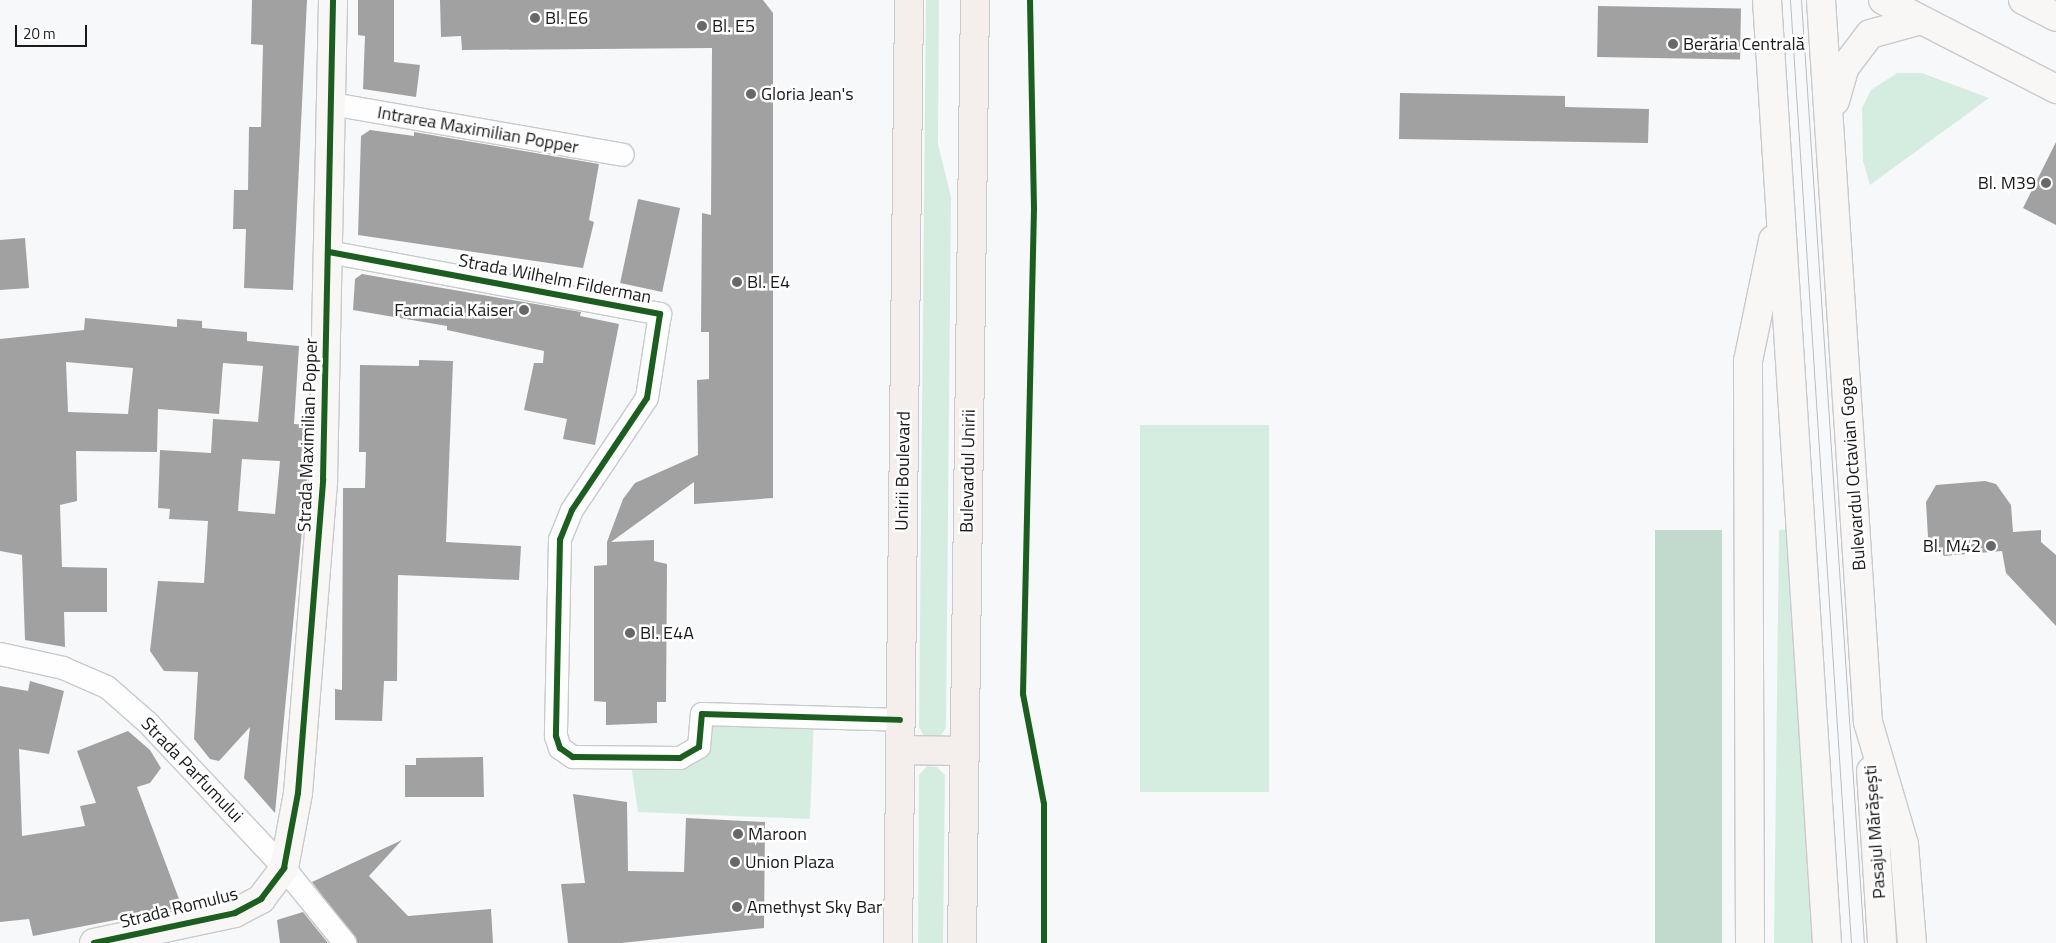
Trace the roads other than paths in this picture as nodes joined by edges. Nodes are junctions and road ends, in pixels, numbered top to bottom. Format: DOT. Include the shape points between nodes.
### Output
graph roads {
  1 [pos="333,0"];
  2 [pos="909,0"];
  3 [pos="975,0"];
  4 [pos="1766,0"];
  5 [pos="1821,0"];
  6 [pos="1883,0"];
  7 [pos="2023,0"];
  8 [pos="2056,17"];
  9 [pos="1921,20"];
  10 [pos="2056,89"];
  11 [pos="332,104"];
  12 [pos="1831,122"];
  13 [pos="623,155"];
  14 [pos="1780,212"];
  15 [pos="329,252"];
  16 [pos="0,654"];
  17 [pos="900,720"];
  18 [pos="1868,722"];
  19 [pos="900,750"];
  20 [pos="964,751"];
  21 [pos="284,868"];
  22 [pos="94,943"];
  23 [pos="345,943"];
  24 [pos="898,943"];
  25 [pos="962,943"];
  26 [pos="1750,943"];
  27 [pos="1827,943"];
  28 [pos="1882,943"];
  29 [pos="1912,943"];
  1 -- 11 [label="main road, Strada Maximilian Popper"];
  2 -- 17 [label="main road, Unirii Boulevard"];
  3 -- 20 [label="main road, Bulevardul Unirii"];
  4 -- 14 [label="main road"];
  5 -- 12 [label="main road, Bulevardul Octavian Goga"];
  6 -- 9 [label="main road"];
  7 -- 8 [label="main road"];
  9 -- 10 [label="main road"];
  9 -- 12 [label="main road" via="1886,27 1855,49 1840,82"];
  11 -- 13 [label="street, Intrarea Maximilian Popper"];
  11 -- 15 [label="main road, Strada Maximilian Popper"];
  12 -- 18 [label="main road, Bulevardul Octavian Goga"];
  14 -- 26 [label="main road" via="1749,339 1748,361"];
  14 -- 27 [label="main road"];
  15 -- 17 [label="street, Strada Wilhelm Filderman" via="660,314 647,398 572,510 560,540 556,736 560,748 573,757 680,758 700,747 702,714"];
  15 -- 21 [label="main road, Strada Maximilian Popper" via="320,527 298,793"];
  16 -- 21 [label="street, Strada Parfumului" via="70,670 107,687 148,723"];
  17 -- 19 [label="main road, Unirii Boulevard"];
  18 -- 28 [label="main road, Pasajul Mărășești"];
  18 -- 29 [label="main road, Bulevardul Octavian Goga" via="1904,844"];
  19 -- 20 [label="main road"];
  19 -- 24 [label="main road, Unirii Boulevard"];
  20 -- 25 [label="main road, Bulevardul Unirii"];
  21 -- 22 [label="main road, Strada Romulus" via="261,899 236,913"];
  21 -- 23 [label="street, Strada Parfumului"];
}
